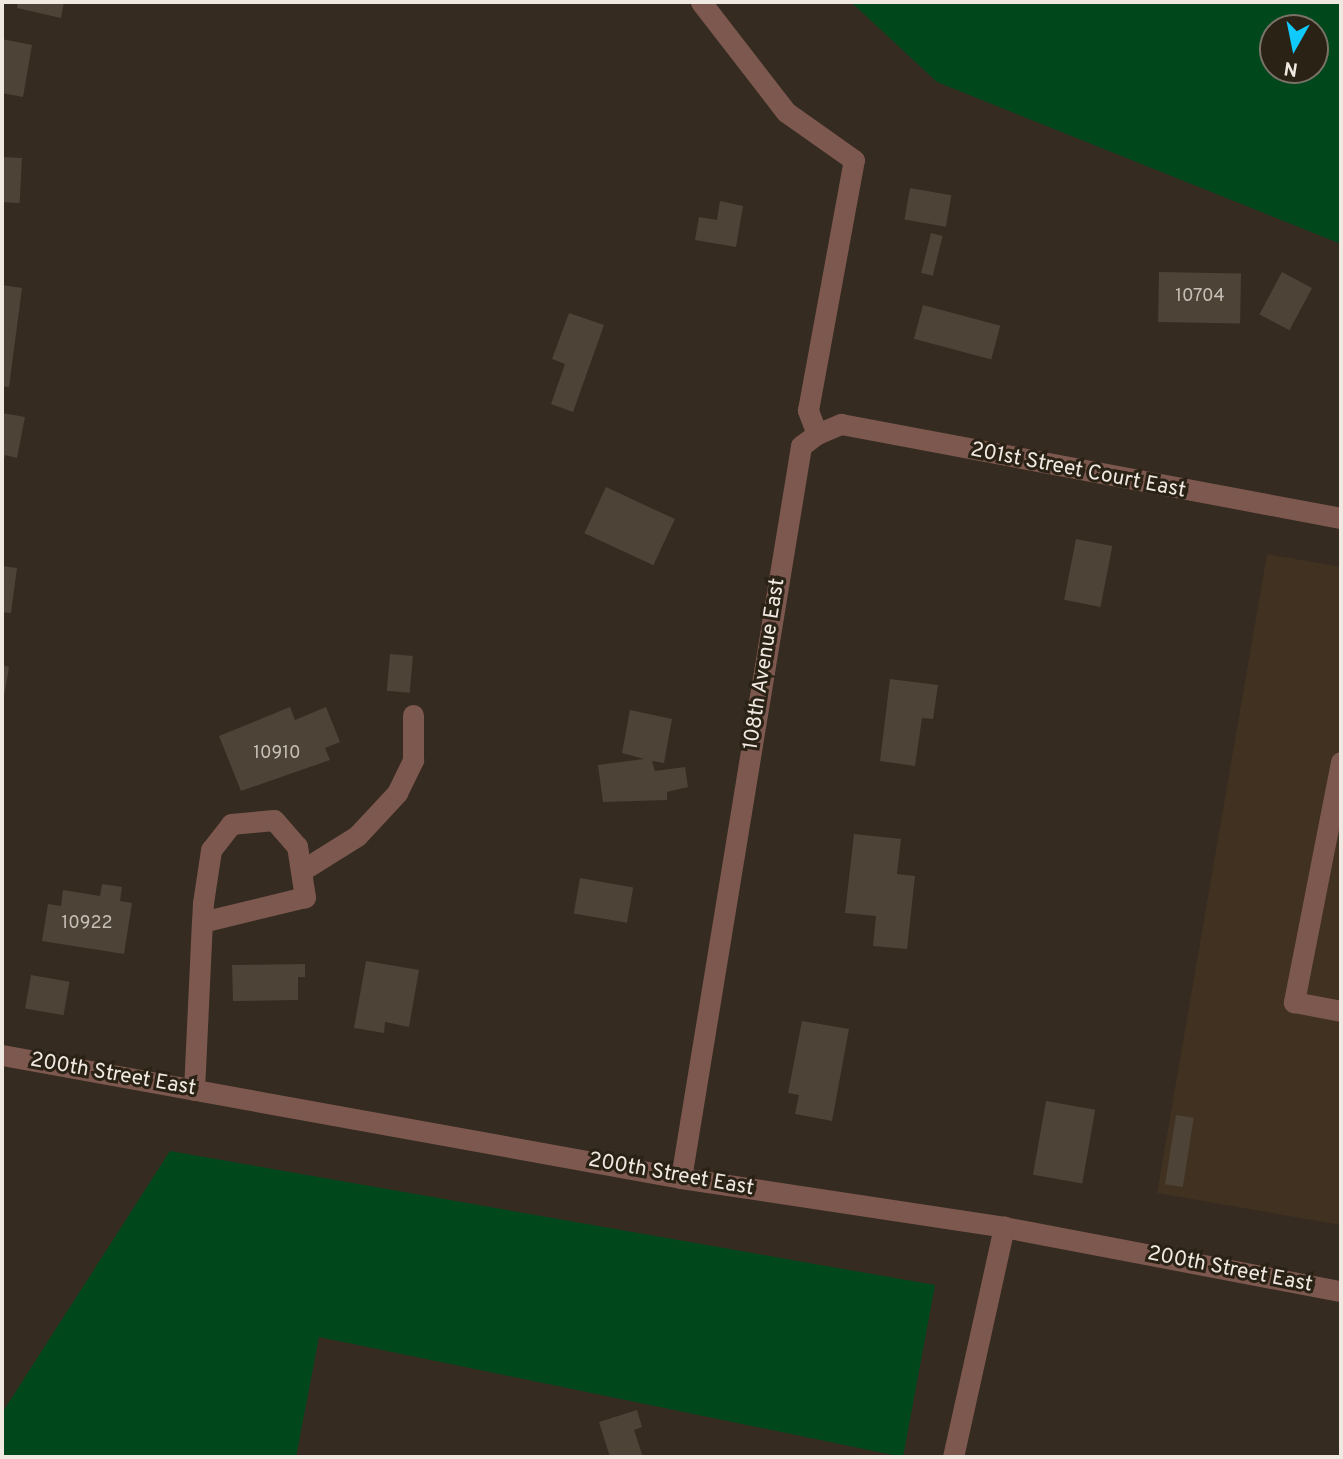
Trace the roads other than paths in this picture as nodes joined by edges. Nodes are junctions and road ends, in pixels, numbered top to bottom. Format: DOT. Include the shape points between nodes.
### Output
graph roads {
  1 [pos="701,2"];
  2 [pos="817,434"];
  3 [pos="1341,519"];
  4 [pos="413,715"];
  5 [pos="1341,762"];
  6 [pos="301,872"];
  7 [pos="202,922"];
  8 [pos="1341,1012"];
  9 [pos="2,1055"];
  10 [pos="194,1090"];
  11 [pos="681,1178"];
  12 [pos="1004,1227"];
  13 [pos="1341,1291"];
  14 [pos="953,1457"];
  1 -- 2 [label="street" via="786,112 854,160 808,410"];
  2 -- 3 [label="street, 201st Street Court East" via="841,424"];
  2 -- 11 [label="street, 108th Avenue East" via="801,446"];
  4 -- 6 [label="street" via="413,760 397,793 357,836"];
  5 -- 8 [label="street" via="1294,1002"];
  6 -- 7 [label="street" via="305,897"];
  6 -- 7 [label="street" via="296,846 274,820 231,824 211,850"];
  7 -- 10 [label="street"];
  9 -- 10 [label="street, 200th Street East"];
  10 -- 11 [label="street, 200th Street East"];
  11 -- 12 [label="street, 200th Street East"];
  12 -- 13 [label="street, 200th Street East"];
  12 -- 14 [label="street"];
}
